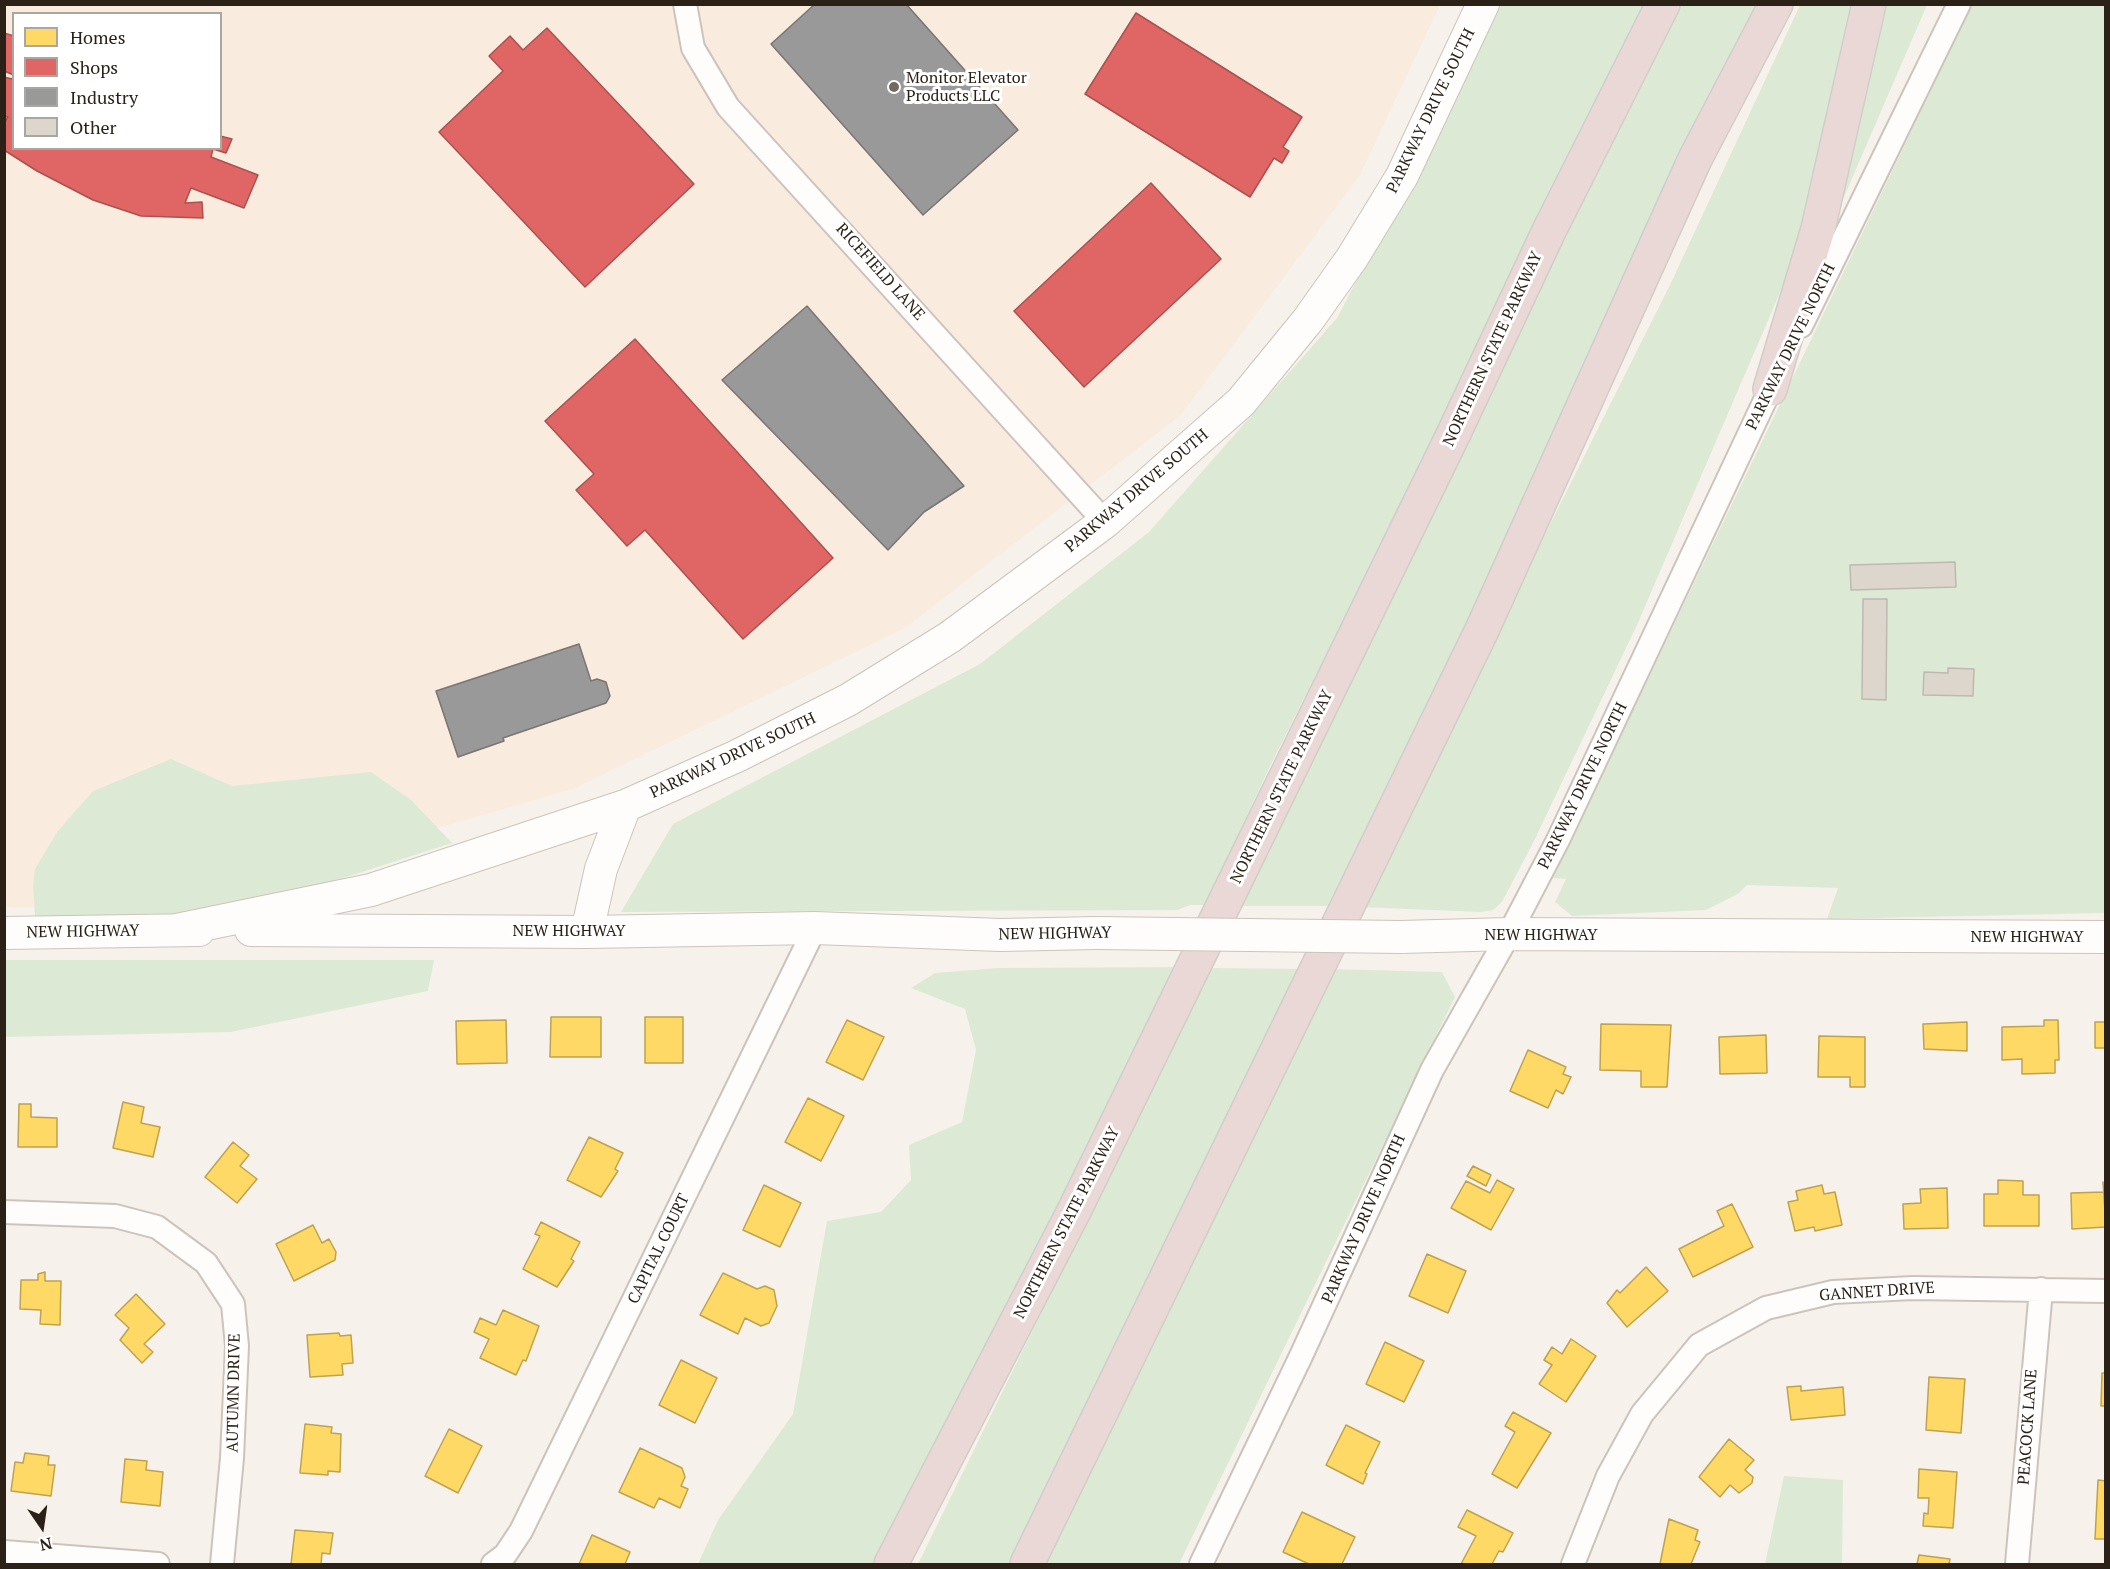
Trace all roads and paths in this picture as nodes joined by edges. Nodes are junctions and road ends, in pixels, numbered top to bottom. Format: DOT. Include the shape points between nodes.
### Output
graph roads {
  1 [pos="685,4"];
  2 [pos="1483,4"];
  3 [pos="1663,4"];
  4 [pos="1776,4"];
  5 [pos="1869,4"];
  6 [pos="1959,4"];
  7 [pos="1770,389"];
  8 [pos="1105,522"];
  9 [pos="625,806"];
  10 [pos="426,870"];
  11 [pos="816,928"];
  12 [pos="416,929"];
  13 [pos="177,930"];
  14 [pos="587,932"];
  15 [pos="4,933"];
  16 [pos="1509,934"];
  17 [pos="2106,937"];
  18 [pos="4,1212"];
  19 [pos="2041,1289"];
  20 [pos="2106,1291"];
  21 [pos="4,1552"];
  22 [pos="158,1564"];
  23 [pos="222,1564"];
  24 [pos="493,1564"];
  25 [pos="891,1564"];
  26 [pos="1027,1564"];
  27 [pos="1201,1564"];
  28 [pos="1574,1564"];
  29 [pos="2017,1564"];
  1 -- 8 [label="street, RICEFIELD LANE" via="693,48 728,107"];
  2 -- 8 [label="street, PARKWAY DRIVE SOUTH" via="1402,176 1308,320 1241,402"];
  3 -- 25 [label="highway, NORTHERN STATE PARKWAY" via="1074,1211"];
  4 -- 26 [label="highway" via="1695,159 1482,630"];
  5 -- 7 [label="highway" via="1818,229"];
  6 -- 7 [label="street, PARKWAY DRIVE NORTH"];
  7 -- 16 [label="street, PARKWAY DRIVE NORTH" via="1558,840"];
  8 -- 9 [label="street, PARKWAY DRIVE SOUTH" via="950,637 848,700"];
  9 -- 10 [label="street, PARKWAY DRIVE SOUTH"];
  9 -- 14 [label="street" via="601,868"];
  10 -- 12 [label="street" via="406,894 408,912"];
  10 -- 13 [label="street, PARKWAY DRIVE SOUTH" via="371,890"];
  11 -- 14 [label="street, NEW HIGHWAY"];
  11 -- 16 [label="street, NEW HIGHWAY, bridge" via="1000,935"];
  11 -- 24 [label="street, CAPITAL COURT" via="521,1532 505,1555"];
  12 -- 13 [label="street, NEW HIGHWAY"];
  12 -- 14 [label="street, NEW HIGHWAY"];
  13 -- 15 [label="street, NEW HIGHWAY"];
  16 -- 17 [label="street, NEW HIGHWAY"];
  16 -- 27 [label="street, PARKWAY DRIVE NORTH" via="1432,1070"];
  18 -- 23 [label="street, AUTUMN DRIVE" via="115,1216 157,1227 206,1263 233,1304 237,1358"];
  19 -- 20 [label="street, GANNET DRIVE"];
  19 -- 28 [label="street, GANNET DRIVE" via="1833,1292 1766,1308 1699,1345 1642,1414 1608,1476"];
  19 -- 29 [label="street, PEACOCK LANE"];
  21 -- 22 [label="street"];
}
